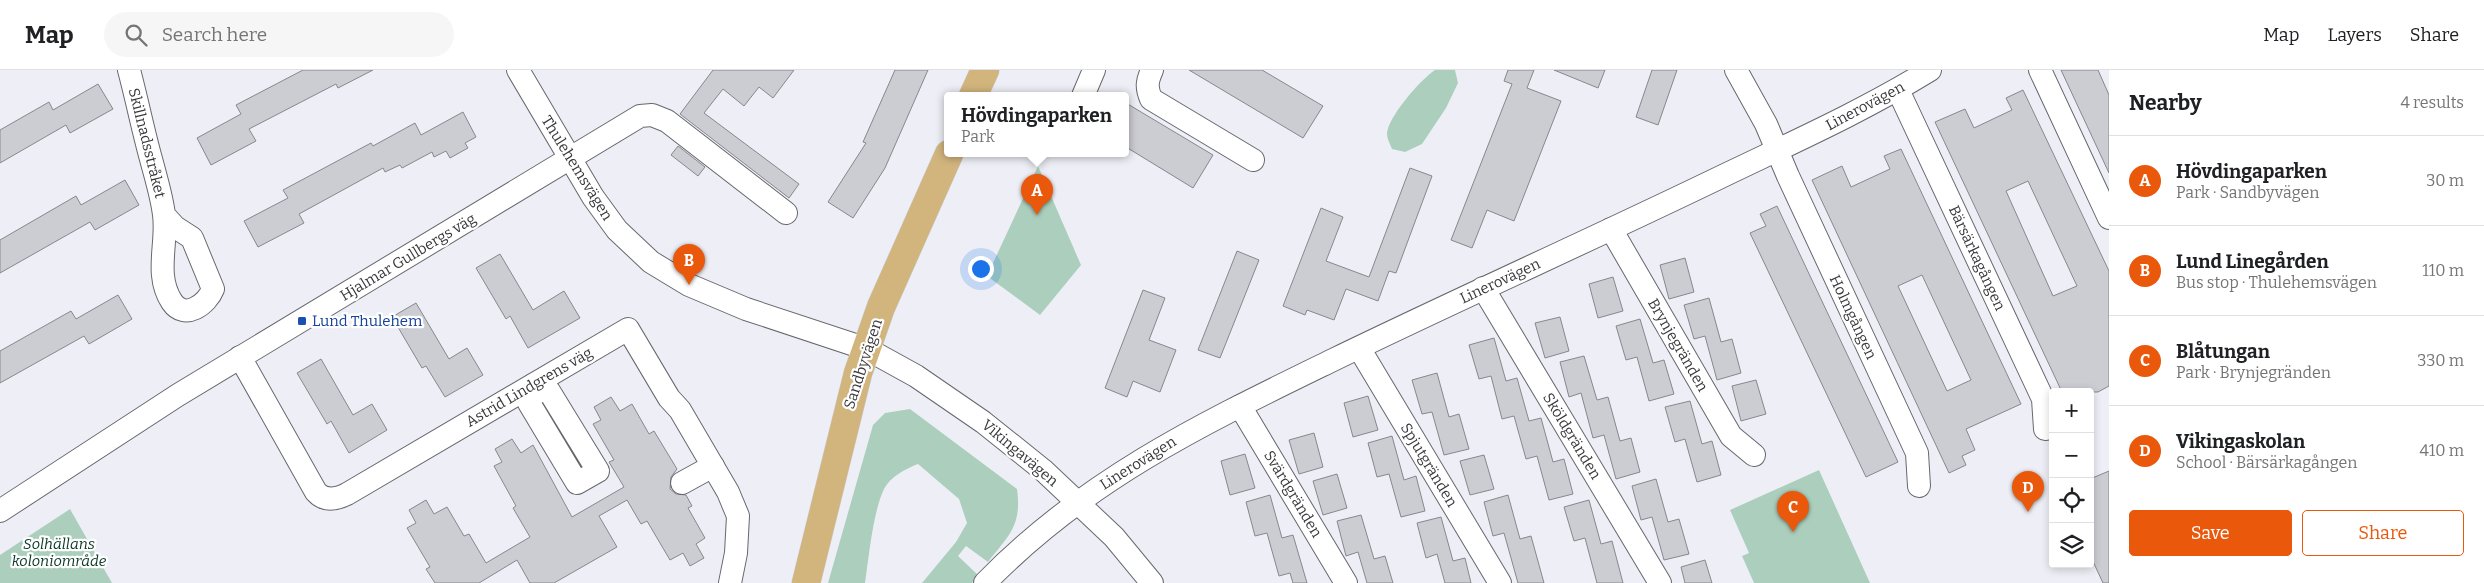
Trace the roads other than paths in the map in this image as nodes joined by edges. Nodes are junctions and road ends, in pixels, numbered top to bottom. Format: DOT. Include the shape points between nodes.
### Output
graph roads {
  1 [pos="130,70"];
  2 [pos="518,70"];
  3 [pos="985,70"];
  4 [pos="1094,70"];
  5 [pos="1152,70"];
  6 [pos="1736,70"];
  7 [pos="1930,70"];
  8 [pos="2040,70"];
  9 [pos="1898,90"];
  10 [pos="976,92"];
  11 [pos="1085,92"];
  12 [pos="1776,150"];
  13 [pos="948,157"];
  14 [pos="570,160"];
  15 [pos="1254,160"];
  16 [pos="786,214"];
  17 [pos="164,215"];
  18 [pos="2109,218"];
  19 [pos="1611,229"];
  20 [pos="1484,288"];
  21 [pos="1359,348"];
  22 [pos="867,350"];
  23 [pos="240,357"];
  24 [pos="1240,406"];
  25 [pos="2044,430"];
  26 [pos="1754,455"];
  27 [pos="713,466"];
  28 [pos="682,483"];
  29 [pos="1918,486"];
  30 [pos="1076,504"];
  31 [pos="0,511"];
  32 [pos="730,583"];
  33 [pos="806,583"];
  34 [pos="985,583"];
  35 [pos="1152,583"];
  36 [pos="1346,583"];
  37 [pos="1500,583"];
  38 [pos="1660,583"];
  1 -- 17 [label="street, Skillnadsstråket"];
  2 -- 14 [label="street, Thulehemsvägen"];
  3 -- 10 [label="main road"];
  4 -- 11 [label="street"];
  5 -- 15 [label="street" via="1147,80 1151,99"];
  6 -- 12 [label="street, Holmgången" via="1766,124"];
  7 -- 9 [label="street, Linerovägen"];
  8 -- 18 [label="street"];
  9 -- 12 [label="street, Linerovägen"];
  9 -- 25 [label="street, Bärsärkagången" via="2043,399"];
  12 -- 19 [label="street, Linerovägen"];
  12 -- 29 [label="street, Holmgången" via="1917,453"];
  13 -- 22 [label="main road, Sandbyvägen" via="881,307"];
  14 -- 16 [label="street, Hjalmar Gullbergs väg" via="632,120 652,115 687,135"];
  14 -- 22 [label="street, Thulehemsvägen" via="617,230 666,272 746,309"];
  14 -- 23 [label="street, Hjalmar Gullbergs väg"];
  19 -- 20 [label="street, Linerovägen"];
  19 -- 26 [label="street, Brynjegränden" via="1731,436"];
  20 -- 21 [label="street, Linerovägen"];
  20 -- 38 [label="street, Sköldgränden"];
  21 -- 24 [label="street, Linerovägen"];
  21 -- 37 [label="street, Spjutgränden"];
  22 -- 30 [label="street, Vikingavägen" via="916,376 983,422 1043,470"];
  22 -- 33 [label="main road, Sandbyvägen" via="845,419"];
  23 -- 27 [label="street, Astrid Lindgrens väg" via="316,492 330,499 347,494 534,388 628,329"];
  23 -- 31 [label="street, Hjalmar Gullbergs väg" via="96,446"];
  24 -- 30 [label="street, Linerovägen" via="1178,437"];
  24 -- 36 [label="street, Svärdgränden"];
  27 -- 28 [label="street"];
  27 -- 32 [label="street, Astrid Lindgrens väg" via="738,516"];
  30 -- 34 [label="street, Linerovägen"];
  30 -- 35 [label="street, Vikingavägen" via="1114,537"];
}
